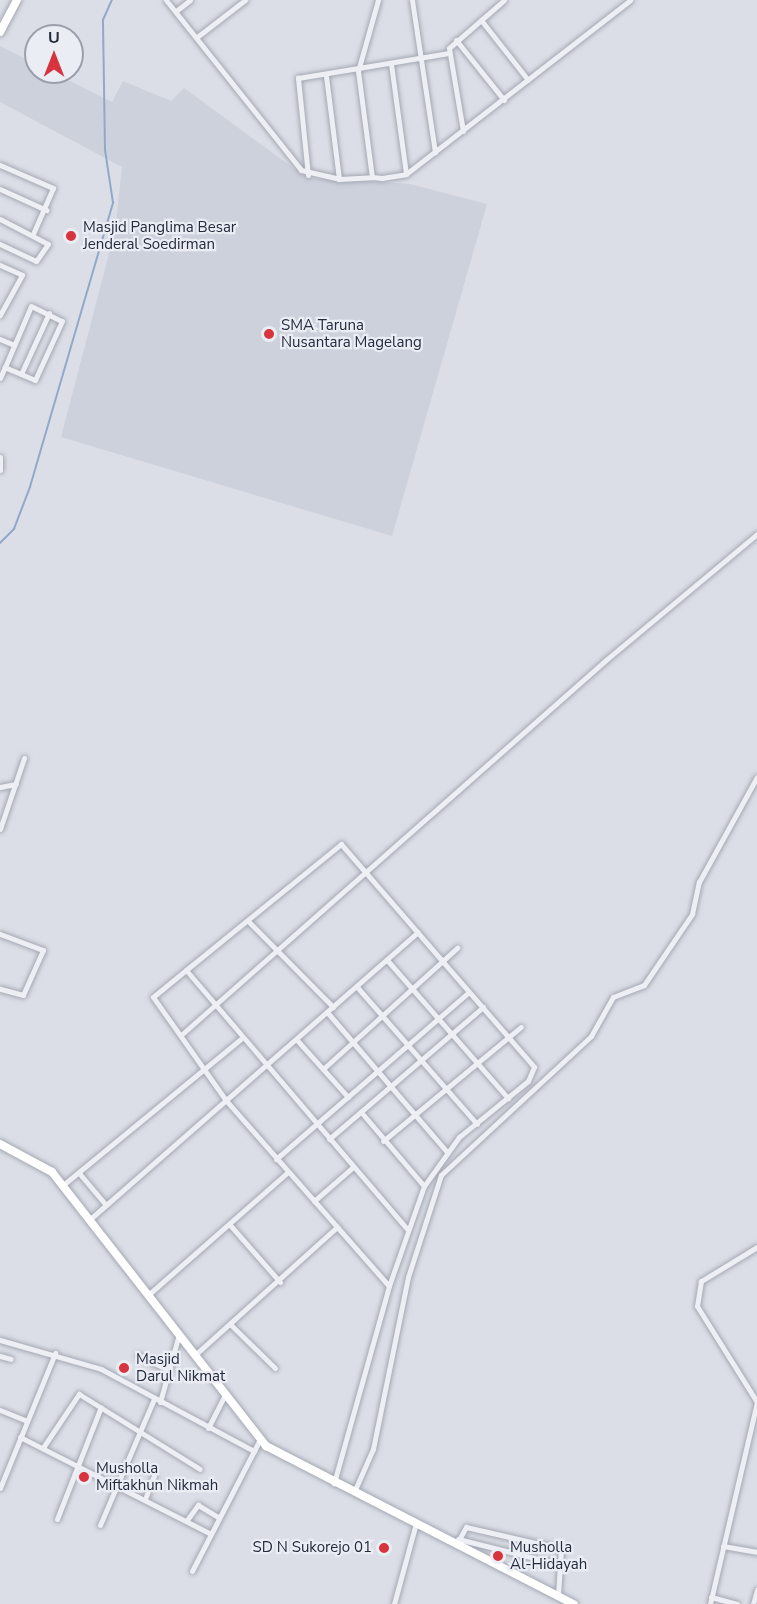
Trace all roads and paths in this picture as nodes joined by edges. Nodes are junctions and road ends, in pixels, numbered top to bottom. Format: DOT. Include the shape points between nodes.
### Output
graph roads {
  1 [pos="17,0"];
  2 [pos="166,0"];
  3 [pos="190,0"];
  4 [pos="245,0"];
  5 [pos="378,0"];
  6 [pos="412,0"];
  7 [pos="504,0"];
  8 [pos="630,0"];
  9 [pos="622,2"];
  10 [pos="176,11"];
  11 [pos="481,20"];
  12 [pos="0,32"];
  13 [pos="197,37"];
  14 [pos="456,40"];
  15 [pos="449,53"];
  16 [pos="419,59"];
  17 [pos="391,64"];
  18 [pos="358,71"];
  19 [pos="326,76"];
  20 [pos="528,80"];
  21 [pos="504,100"];
  22 [pos="463,131"];
  23 [pos="435,152"];
  24 [pos="0,165"];
  25 [pos="406,174"];
  26 [pos="309,175"];
  27 [pos="372,177"];
  28 [pos="339,178"];
  29 [pos="0,189"];
  30 [pos="46,210"];
  31 [pos="0,219"];
  32 [pos="33,234"];
  33 [pos="0,244"];
  34 [pos="0,266"];
  35 [pos="49,313"];
  36 [pos="2,315"];
  37 [pos="0,323"];
  38 [pos="0,339"];
  39 [pos="14,345"];
  40 [pos="5,366"];
  41 [pos="21,374"];
  42 [pos="0,378"];
  43 [pos="0,457"];
  44 [pos="0,470"];
  45 [pos="757,534"];
  46 [pos="24,758"];
  47 [pos="757,777"];
  48 [pos="16,784"];
  49 [pos="0,787"];
  50 [pos="3,817"];
  51 [pos="0,829"];
  52 [pos="366,871"];
  53 [pos="248,921"];
  54 [pos="418,932"];
  55 [pos="0,934"];
  56 [pos="275,948"];
  57 [pos="457,948"];
  58 [pos="387,960"];
  59 [pos="443,961"];
  60 [pos="186,970"];
  61 [pos="357,987"];
  62 [pos="412,988"];
  63 [pos="0,989"];
  64 [pos="469,992"];
  65 [pos="214,1002"];
  66 [pos="333,1007"];
  67 [pos="483,1007"];
  68 [pos="327,1012"];
  69 [pos="382,1017"];
  70 [pos="439,1018"];
  71 [pos="521,1027"];
  72 [pos="452,1033"];
  73 [pos="181,1035"];
  74 [pos="508,1036"];
  75 [pos="241,1039"];
  76 [pos="296,1039"];
  77 [pos="353,1043"];
  78 [pos="407,1046"];
  79 [pos="421,1060"];
  80 [pos="477,1062"];
  81 [pos="263,1066"];
  82 [pos="207,1069"];
  83 [pos="323,1069"];
  84 [pos="377,1071"];
  85 [pos="389,1085"];
  86 [pos="445,1087"];
  87 [pos="348,1097"];
  88 [pos="508,1098"];
  89 [pos="225,1100"];
  90 [pos="361,1112"];
  91 [pos="415,1114"];
  92 [pos="317,1124"];
  93 [pos="477,1124"];
  94 [pos="329,1139"];
  95 [pos="383,1141"];
  96 [pos="0,1144"];
  97 [pos="447,1151"];
  98 [pos="276,1159"];
  99 [pos="353,1167"];
  100 [pos="288,1172"];
  101 [pos="79,1173"];
  102 [pos="63,1185"];
  103 [pos="424,1186"];
  104 [pos="314,1201"];
  105 [pos="106,1205"];
  106 [pos="89,1220"];
  107 [pos="230,1225"];
  108 [pos="337,1227"];
  109 [pos="408,1230"];
  110 [pos="757,1247"];
  111 [pos="280,1282"];
  112 [pos="389,1286"];
  113 [pos="148,1294"];
  114 [pos="230,1323"];
  115 [pos="179,1334"];
  116 [pos="0,1340"];
  117 [pos="55,1353"];
  118 [pos="196,1354"];
  119 [pos="138,1355"];
  120 [pos="0,1356"];
  121 [pos="10,1359"];
  122 [pos="274,1368"];
  123 [pos="169,1370"];
  124 [pos="225,1395"];
  125 [pos="157,1401"];
  126 [pos="757,1402"];
  127 [pos="101,1407"];
  128 [pos="0,1410"];
  129 [pos="27,1421"];
  130 [pos="208,1428"];
  131 [pos="139,1433"];
  132 [pos="20,1437"];
  133 [pos="260,1440"];
  134 [pos="44,1446"];
  135 [pos="254,1451"];
  136 [pos="77,1463"];
  137 [pos="200,1469"];
  138 [pos="3,1471"];
  139 [pos="154,1476"];
  140 [pos="116,1484"];
  141 [pos="334,1484"];
  142 [pos="0,1488"];
  143 [pos="355,1494"];
  144 [pos="145,1499"];
  145 [pos="218,1517"];
  146 [pos="57,1520"];
  147 [pos="187,1520"];
  148 [pos="416,1523"];
  149 [pos="100,1525"];
  150 [pos="209,1533"];
  151 [pos="457,1542"];
  152 [pos="723,1546"];
  153 [pos="757,1552"];
  154 [pos="562,1565"];
  155 [pos="192,1571"];
  156 [pos="757,1590"];
  157 [pos="558,1596"];
  158 [pos="711,1597"];
  159 [pos="394,1604"];
  160 [pos="574,1604"];
  161 [pos="710,1604"];
  162 [pos="737,1604"];
  163 [pos="753,1604"];
  1 -- 12 [label="main road"];
  2 -- 10 [label="street"];
  3 -- 10 [label="street"];
  4 -- 13 [label="street"];
  5 -- 18 [label="street"];
  6 -- 16 [label="street"];
  7 -- 11 [label="street"];
  8 -- 9 [label="street"];
  9 -- 20 [label="street"];
  10 -- 13 [label="street"];
  11 -- 14 [label="street"];
  11 -- 20 [label="street"];
  13 -- 26 [label="street"];
  14 -- 15 [label="street"];
  14 -- 21 [label="street"];
  15 -- 16 [label="street"];
  15 -- 22 [label="street"];
  16 -- 17 [label="street"];
  16 -- 23 [label="street"];
  17 -- 18 [label="street"];
  17 -- 25 [label="street"];
  18 -- 19 [label="street"];
  18 -- 27 [label="street"];
  19 -- 26 [label="street" via="300,78 295,84"];
  19 -- 28 [label="street"];
  20 -- 21 [label="street"];
  21 -- 22 [label="street"];
  22 -- 23 [label="street"];
  23 -- 25 [label="street"];
  24 -- 30 [label="street" via="52,187"];
  25 -- 27 [label="street"];
  26 -- 28 [label="street"];
  27 -- 28 [label="street"];
  29 -- 30 [label="street"];
  30 -- 32 [label="street"];
  31 -- 32 [label="street"];
  32 -- 33 [label="street" via="48,244 38,260"];
  34 -- 36 [label="street" via="22,275"];
  35 -- 39 [label="street" via="31,306"];
  35 -- 41 [label="street"];
  35 -- 41 [label="street" via="62,323 37,378"];
  36 -- 37 [label="street"];
  38 -- 39 [label="street"];
  39 -- 40 [label="street"];
  40 -- 41 [label="street"];
  40 -- 42 [label="street"];
  43 -- 44 [label="street"];
  45 -- 52 [label="street"];
  46 -- 48 [label="street"];
  47 -- 143 [label="street" via="699,882 692,915 644,985 613,997 591,1036 441,1175 408,1277 374,1449"];
  48 -- 49 [label="street"];
  48 -- 50 [label="street"];
  50 -- 51 [label="street"];
  52 -- 53 [label="street" via="346,846 337,844"];
  52 -- 54 [label="street"];
  52 -- 56 [label="street"];
  53 -- 56 [label="street"];
  53 -- 60 [label="street"];
  54 -- 58 [label="street"];
  54 -- 59 [label="street"];
  55 -- 63 [label="street" via="43,950 23,995"];
  56 -- 65 [label="street"];
  56 -- 66 [label="street"];
  57 -- 59 [label="street"];
  58 -- 61 [label="street"];
  58 -- 62 [label="street"];
  59 -- 62 [label="street"];
  59 -- 64 [label="street"];
  60 -- 65 [label="street"];
  60 -- 73 [label="street" via="153,997"];
  61 -- 66 [label="street"];
  61 -- 69 [label="street"];
  62 -- 69 [label="street"];
  62 -- 70 [label="street"];
  64 -- 67 [label="street"];
  64 -- 70 [label="street"];
  65 -- 73 [label="street"];
  65 -- 75 [label="street"];
  66 -- 68 [label="street"];
  67 -- 72 [label="street"];
  67 -- 74 [label="street"];
  68 -- 76 [label="street"];
  68 -- 77 [label="street"];
  69 -- 77 [label="street"];
  69 -- 78 [label="street"];
  70 -- 72 [label="street"];
  70 -- 78 [label="street"];
  71 -- 74 [label="street"];
  72 -- 79 [label="street"];
  72 -- 80 [label="street"];
  73 -- 82 [label="street"];
  74 -- 80 [label="street"];
  74 -- 88 [label="street" via="535,1071"];
  75 -- 81 [label="street"];
  75 -- 82 [label="street"];
  76 -- 81 [label="street"];
  76 -- 83 [label="street"];
  77 -- 83 [label="street"];
  77 -- 84 [label="street"];
  78 -- 79 [label="street"];
  78 -- 84 [label="street"];
  79 -- 85 [label="street"];
  79 -- 86 [label="street"];
  80 -- 86 [label="street"];
  80 -- 88 [label="street"];
  81 -- 89 [label="street"];
  81 -- 92 [label="street"];
  82 -- 89 [label="street"];
  82 -- 101 [label="street"];
  83 -- 87 [label="street"];
  84 -- 85 [label="street"];
  84 -- 87 [label="street"];
  85 -- 90 [label="street"];
  85 -- 91 [label="street"];
  86 -- 91 [label="street"];
  86 -- 93 [label="street"];
  87 -- 92 [label="street"];
  88 -- 93 [label="street"];
  89 -- 98 [label="street"];
  89 -- 105 [label="street"];
  90 -- 94 [label="street"];
  90 -- 95 [label="street"];
  91 -- 95 [label="street"];
  91 -- 97 [label="street"];
  92 -- 94 [label="street"];
  92 -- 98 [label="street"];
  93 -- 97 [label="street"];
  94 -- 99 [label="street"];
  95 -- 103 [label="street"];
  96 -- 102 [label="street" via="43,1163"];
  97 -- 103 [label="street"];
  98 -- 100 [label="street"];
  99 -- 104 [label="street"];
  99 -- 109 [label="street"];
  100 -- 104 [label="street"];
  100 -- 107 [label="street"];
  101 -- 102 [label="street"];
  101 -- 105 [label="street"];
  102 -- 106 [label="street"];
  103 -- 109 [label="street"];
  104 -- 108 [label="street"];
  105 -- 106 [label="street"];
  106 -- 113 [label="street"];
  107 -- 111 [label="street"];
  107 -- 113 [label="street"];
  108 -- 111 [label="street"];
  108 -- 112 [label="street"];
  109 -- 112 [label="street"];
  110 -- 126 [label="street" via="701,1281 697,1306"];
  111 -- 114 [label="street"];
  112 -- 141 [label="street"];
  113 -- 115 [label="street"];
  114 -- 118 [label="street"];
  114 -- 122 [label="street"];
  115 -- 118 [label="street"];
  115 -- 123 [label="street"];
  116 -- 117 [label="street"];
  117 -- 125 [label="street" via="101,1369"];
  117 -- 129 [label="street"];
  118 -- 124 [label="street"];
  119 -- 123 [label="street"];
  120 -- 121 [label="street"];
  123 -- 125 [label="street"];
  124 -- 130 [label="street"];
  124 -- 133 [label="street"];
  125 -- 130 [label="street"];
  125 -- 131 [label="street"];
  126 -- 152 [label="street"];
  127 -- 131 [label="street"];
  127 -- 134 [label="street" via="75,1394"];
  127 -- 136 [label="street"];
  128 -- 129 [label="street"];
  129 -- 132 [label="street"];
  130 -- 135 [label="street"];
  131 -- 137 [label="street"];
  131 -- 140 [label="street"];
  132 -- 134 [label="street"];
  132 -- 138 [label="street"];
  133 -- 135 [label="street"];
  133 -- 141 [label="street"];
  134 -- 136 [label="street"];
  135 -- 145 [label="street"];
  136 -- 140 [label="street"];
  136 -- 146 [label="street"];
  138 -- 142 [label="street"];
  139 -- 144 [label="street"];
  140 -- 144 [label="street"];
  140 -- 149 [label="street"];
  141 -- 143 [label="street"];
  143 -- 148 [label="street"];
  144 -- 147 [label="street"];
  145 -- 147 [label="street" via="198,1505"];
  145 -- 150 [label="street"];
  147 -- 150 [label="street"];
  148 -- 151 [label="street"];
  148 -- 159 [label="street"];
  150 -- 155 [label="street"];
  151 -- 154 [label="street"];
  151 -- 154 [label="street" via="466,1527 563,1550"];
  151 -- 157 [label="street"];
  152 -- 153 [label="street"];
  152 -- 158 [label="street"];
  154 -- 157 [label="street"];
  156 -- 163 [label="street"];
  157 -- 160 [label="street"];
  158 -- 161 [label="street"];
  158 -- 162 [label="street"];
}
